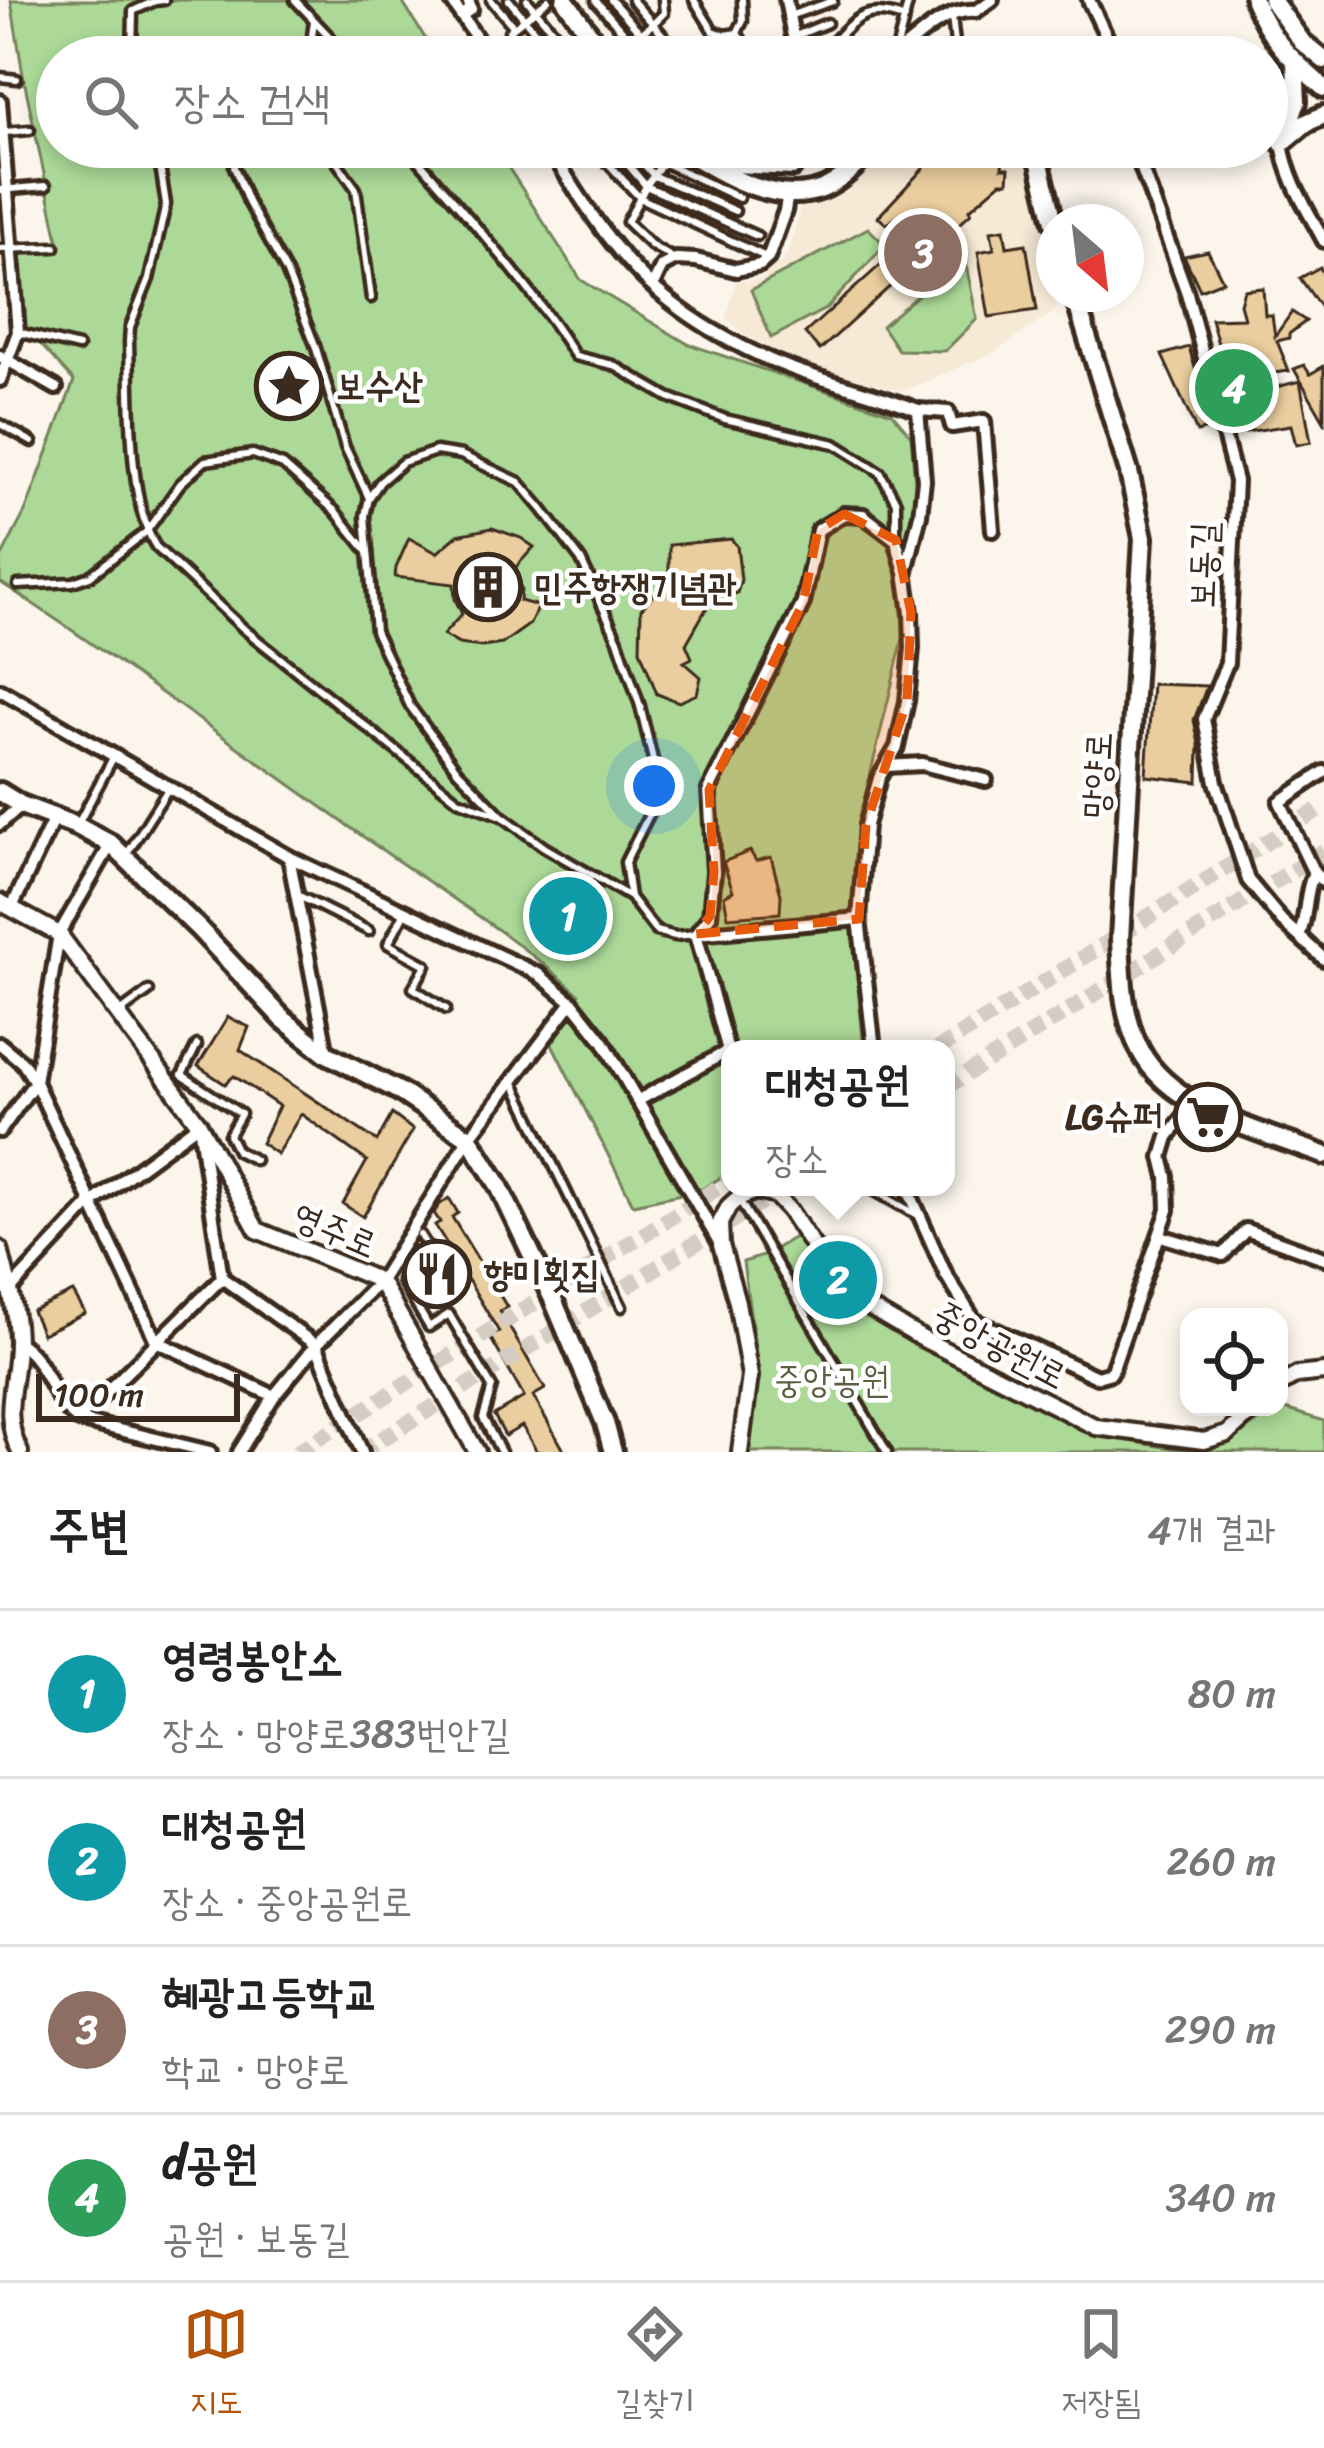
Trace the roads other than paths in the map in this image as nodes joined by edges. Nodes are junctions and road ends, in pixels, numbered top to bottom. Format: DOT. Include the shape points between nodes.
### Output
graph roads {
  1 [pos="164,0"];
  2 [pos="295,0"];
  3 [pos="451,0"];
  4 [pos="467,0"];
  5 [pos="491,0"];
  6 [pos="508,0"];
  7 [pos="527,0"];
  8 [pos="548,0"];
  9 [pos="565,0"];
  10 [pos="611,0"];
  11 [pos="663,0"];
  12 [pos="694,0"];
  13 [pos="742,0"];
  14 [pos="786,0"];
  15 [pos="909,0"];
  16 [pos="1089,0"];
  17 [pos="1254,0"];
  18 [pos="1272,0"];
  19 [pos="597,1"];
  20 [pos="632,1"];
  21 [pos="833,1"];
  22 [pos="987,2"];
  23 [pos="874,4"];
  24 [pos="585,9"];
  25 [pos="536,10"];
  26 [pos="951,14"];
  27 [pos="461,16"];
  28 [pos="789,16"];
  29 [pos="905,19"];
  30 [pos="524,20"];
  31 [pos="314,21"];
  32 [pos="827,23"];
  33 [pos="653,25"];
  34 [pos="737,34"];
  35 [pos="643,35"];
  36 [pos="133,36"];
  37 [pos="312,36"];
  38 [pos="329,36"];
  39 [pos="475,36"];
  40 [pos="538,36"];
  41 [pos="558,36"];
  42 [pos="591,36"];
  43 [pos="625,36"];
  44 [pos="663,36"];
  45 [pos="793,36"];
  46 [pos="795,36"];
  47 [pos="840,36"];
  48 [pos="901,36"];
  49 [pos="921,36"];
  50 [pos="953,36"];
  51 [pos="1106,36"];
  52 [pos="1270,36"];
  53 [pos="1288,57"];
  54 [pos="1324,60"];
  55 [pos="1295,63"];
  56 [pos="0,77"];
  57 [pos="17,80"];
  58 [pos="1324,88"];
  59 [pos="0,101"];
  60 [pos="1324,115"];
  61 [pos="1288,127"];
  62 [pos="30,130"];
  63 [pos="1,132"];
  64 [pos="1288,138"];
  65 [pos="160,168"];
  66 [pos="235,168"];
  67 [pos="341,168"];
  68 [pos="425,168"];
  69 [pos="561,168"];
  70 [pos="612,168"];
  71 [pos="631,168"];
  72 [pos="647,168"];
  73 [pos="659,168"];
  74 [pos="676,168"];
  75 [pos="713,168"];
  76 [pos="759,168"];
  77 [pos="795,168"];
  78 [pos="854,168"];
  79 [pos="1041,168"];
  80 [pos="1142,168"];
  81 [pos="1288,168"];
  82 [pos="654,176"];
  83 [pos="46,186"];
  84 [pos="646,186"];
  85 [pos="3,190"];
  86 [pos="788,193"];
  87 [pos="640,198"];
  88 [pos="739,198"];
  89 [pos="1050,204"];
  90 [pos="735,211"];
  91 [pos="757,236"];
  92 [pos="1324,241"];
  93 [pos="55,247"];
  94 [pos="5,249"];
  95 [pos="768,257"];
  96 [pos="676,260"];
  97 [pos="653,285"];
  98 [pos="371,298"];
  99 [pos="1080,312"];
  100 [pos="18,332"];
  101 [pos="78,347"];
  102 [pos="4,359"];
  103 [pos="0,380"];
  104 [pos="56,388"];
  105 [pos="917,410"];
  106 [pos="0,424"];
  107 [pos="32,442"];
  108 [pos="369,498"];
  109 [pos="993,530"];
  110 [pos="146,532"];
  111 [pos="896,540"];
  112 [pos="368,553"];
  113 [pos="905,572"];
  114 [pos="18,585"];
  115 [pos="0,690"];
  116 [pos="114,756"];
  117 [pos="886,766"];
  118 [pos="1324,772"];
  119 [pos="986,781"];
  120 [pos="169,788"];
  121 [pos="0,792"];
  122 [pos="21,805"];
  123 [pos="502,816"];
  124 [pos="53,818"];
  125 [pos="0,824"];
  126 [pos="77,826"];
  127 [pos="111,844"];
  128 [pos="125,857"];
  129 [pos="289,857"];
  130 [pos="1319,878"];
  131 [pos="296,894"];
  132 [pos="630,897"];
  133 [pos="6,904"];
  134 [pos="405,912"];
  135 [pos="859,919"];
  136 [pos="369,931"];
  137 [pos="59,934"];
  138 [pos="695,934"];
  139 [pos="1299,936"];
  140 [pos="1324,959"];
  141 [pos="148,991"];
  142 [pos="572,1002"];
  143 [pos="446,1009"];
  144 [pos="119,1013"];
  145 [pos="725,1040"];
  146 [pos="873,1040"];
  147 [pos="0,1044"];
  148 [pos="197,1046"];
  149 [pos="326,1054"];
  150 [pos="721,1058"];
  151 [pos="513,1080"];
  152 [pos="35,1082"];
  153 [pos="637,1101"];
  154 [pos="1196,1103"];
  155 [pos="199,1124"];
  156 [pos="0,1131"];
  157 [pos="469,1138"];
  158 [pos="1324,1155"];
  159 [pos="255,1160"];
  160 [pos="743,1196"];
  161 [pos="778,1196"];
  162 [pos="884,1196"];
  163 [pos="911,1196"];
  164 [pos="738,1198"];
  165 [pos="90,1204"];
  166 [pos="920,1217"];
  167 [pos="420,1234"];
  168 [pos="1161,1236"];
  169 [pos="721,1244"];
  170 [pos="0,1249"];
  171 [pos="1324,1258"];
  172 [pos="222,1278"];
  173 [pos="380,1281"];
  174 [pos="5,1290"];
  175 [pos="622,1307"];
  176 [pos="11,1337"];
  177 [pos="156,1341"];
  178 [pos="316,1345"];
  179 [pos="1324,1372"];
  180 [pos="1288,1380"];
  181 [pos="274,1396"];
  182 [pos="1247,1416"];
  183 [pos="78,1420"];
  184 [pos="20,1452"];
  185 [pos="210,1452"];
  186 [pos="239,1452"];
  187 [pos="362,1452"];
  188 [pos="477,1452"];
  189 [pos="501,1452"];
  190 [pos="613,1452"];
  191 [pos="740,1452"];
  192 [pos="886,1452"];
  1 -- 36 [label="lane" via="134,11"];
  2 -- 31 [label="lane"];
  3 -- 27 [label="street"];
  4 -- 27 [label="street" via="471,9"];
  5 -- 30 [label="lane" via="511,29"];
  6 -- 30 [label="lane"];
  7 -- 25 [label="lane"];
  8 -- 25 [label="lane"];
  9 -- 42 [label="main road"];
  10 -- 35 [label="lane"];
  11 -- 33 [label="lane"];
  12 -- 34 [label="lane" via="713,31"];
  13 -- 34 [label="lane"];
  14 -- 28 [label="street"];
  15 -- 29 [label="lane"];
  16 -- 51 [label="street"];
  17 -- 52 [label="main road"];
  18 -- 54 [label="main road"];
  19 -- 24 [label="lane"];
  19 -- 43 [label="lane"];
  20 -- 33 [label="lane"];
  21 -- 28 [label="lane"];
  22 -- 26 [label="street"];
  23 -- 29 [label="lane"];
  23 -- 47 [label="lane"];
  25 -- 30 [label="lane"];
  25 -- 41 [label="lane"];
  26 -- 49 [label="street"];
  26 -- 50 [label="lane"];
  27 -- 39 [label="street"];
  28 -- 45 [label="street"];
  29 -- 48 [label="lane"];
  30 -- 40 [label="lane"];
  31 -- 37 [label="lane"];
  31 -- 38 [label="lane"];
  32 -- 46 [label="lane"];
  33 -- 35 [label="lane"];
  33 -- 44 [label="lane"];
  53 -- 55 [label="main road"];
  55 -- 58 [label="main road"];
  55 -- 61 [label="main road" via="1297,102"];
  56 -- 57 [label="lane"];
  59 -- 63 [label="street"];
  60 -- 64 [label="main road"];
  62 -- 63 [label="lane"];
  63 -- 85 [label="street"];
  65 -- 110 [label="lane" via="166,204 129,342"];
  66 -- 108 [label="lane" via="286,271"];
  67 -- 98 [label="lane" via="356,189"];
  68 -- 111 [label="lane" via="575,356 613,365 725,419 835,444 880,472 896,502"];
  69 -- 97 [label="street"];
  70 -- 87 [label="lane"];
  71 -- 84 [label="lane"];
  72 -- 82 [label="lane"];
  73 -- 82 [label="lane"];
  74 -- 88 [label="lane"];
  75 -- 86 [label="main road"];
  76 -- 77 [label="street"];
  78 -- 86 [label="main road" via="820,190"];
  79 -- 89 [label="main road"];
  80 -- 139 [label="street, 보동길" via="1187,293 1236,482 1227,663 1204,719 1216,782 1248,880"];
  81 -- 92 [label="street"];
  82 -- 84 [label="lane"];
  82 -- 90 [label="lane"];
  83 -- 85 [label="lane"];
  84 -- 87 [label="lane"];
  84 -- 91 [label="lane"];
  85 -- 94 [label="street"];
  86 -- 95 [label="street"];
  87 -- 95 [label="lane"];
  87 -- 96 [label="lane" via="627,222"];
  93 -- 94 [label="lane"];
  94 -- 100 [label="street"];
  95 -- 96 [label="street" via="736,270"];
  96 -- 97 [label="street" via="662,266"];
  97 -- 105 [label="street" via="726,338"];
  99 -- 154 [label="main road, 망양로" via="1144,538 1120,939 1124,1002 1140,1050"];
  100 -- 101 [label="lane"];
  100 -- 102 [label="street"];
  102 -- 103 [label="street"];
  102 -- 104 [label="street"];
  105 -- 109 [label="street" via="949,412 952,425 984,421"];
  105 -- 113 [label="street" via="924,480"];
  106 -- 107 [label="lane"];
  108 -- 112 [label="lane"];
  108 -- 132 [label="lane" via="403,462 436,451 461,455 519,482 581,560 618,640 656,772 651,812 626,862"];
  110 -- 112 [label="lane" via="205,461 253,454 284,465"];
  110 -- 114 [label="lane" via="90,576"];
  110 -- 123 [label="lane" via="245,630 458,800"];
  111 -- 113 [label="street"];
  111 -- 138 [label="street" via="863,515 844,514 818,530 802,603 710,790 715,872 710,916"];
  112 -- 123 [label="lane" via="375,631 410,706"];
  113 -- 117 [label="street" via="907,700"];
  115 -- 116 [label="street"];
  116 -- 120 [label="street"];
  116 -- 126 [label="lane"];
  117 -- 119 [label="street" via="922,764"];
  117 -- 135 [label="street" via="866,825"];
  118 -- 130 [label="street" via="1280,802"];
  120 -- 128 [label="lane"];
  120 -- 129 [label="street"];
  121 -- 122 [label="main road"];
  122 -- 124 [label="main road"];
  122 -- 125 [label="street"];
  123 -- 132 [label="lane"];
  124 -- 126 [label="main road"];
  124 -- 133 [label="street, 영주로"];
  126 -- 127 [label="main road"];
  127 -- 128 [label="main road"];
  127 -- 137 [label="street"];
  128 -- 149 [label="main road"];
  129 -- 131 [label="street"];
  129 -- 134 [label="street"];
  130 -- 139 [label="street" via="1308,885"];
  131 -- 136 [label="lane"];
  131 -- 149 [label="street"];
  132 -- 138 [label="lane" via="656,931"];
  133 -- 137 [label="street, 영주로"];
  134 -- 142 [label="street" via="538,974"];
  134 -- 143 [label="lane" via="388,944 426,965 412,988"];
  135 -- 138 [label="street"];
  135 -- 146 [label="street"];
  137 -- 144 [label="street, 영주로"];
  137 -- 152 [label="street"];
  138 -- 145 [label="street"];
  139 -- 140 [label="street, 보동길"];
  141 -- 144 [label="lane"];
  142 -- 151 [label="street"];
  142 -- 153 [label="street"];
  144 -- 155 [label="street, 영주로"];
  147 -- 152 [label="street"];
  148 -- 159 [label="lane" via="182,1075 241,1114 229,1135"];
  149 -- 157 [label="main road"];
  150 -- 153 [label="street"];
  151 -- 157 [label="street"];
  151 -- 175 [label="lane"];
  152 -- 156 [label="street"];
  152 -- 165 [label="street"];
  153 -- 169 [label="street"];
  154 -- 158 [label="main road, 망양로"];
  154 -- 168 [label="street" via="1162,1157 1168,1210"];
  155 -- 165 [label="street"];
  155 -- 172 [label="street"];
  155 -- 173 [label="street, 영주로" via="257,1230"];
  157 -- 173 [label="street"];
  157 -- 190 [label="main road" via="551,1298"];
  160 -- 164 [label="street, 중앙공원로"];
  161 -- 182 [label="street, 중앙공원로" via="858,1301 1096,1427 1204,1441 1227,1435"];
  162 -- 166 [label="lane"];
  163 -- 166 [label="street"];
  164 -- 169 [label="street" via="723,1214"];
  164 -- 192 [label="lane"];
  165 -- 174 [label="street"];
  165 -- 177 [label="street"];
  166 -- 168 [label="street" via="974,1320 1097,1377 1111,1373"];
  167 -- 189 [label="lane" via="435,1259 401,1281 429,1327 449,1314 492,1387 484,1418"];
  168 -- 171 [label="street" via="1223,1256 1246,1230"];
  169 -- 191 [label="street" via="750,1376"];
  170 -- 174 [label="street"];
  172 -- 177 [label="street"];
  172 -- 178 [label="street"];
  173 -- 178 [label="street"];
  173 -- 188 [label="street, 영주로"];
  174 -- 176 [label="street"];
  176 -- 183 [label="street" via="33,1351 64,1410"];
  176 -- 184 [label="street" via="9,1431"];
  177 -- 181 [label="street"];
  177 -- 183 [label="street"];
  178 -- 181 [label="street"];
  178 -- 187 [label="street"];
  179 -- 180 [label="street"];
  181 -- 186 [label="street"];
  183 -- 185 [label="street"];
}
